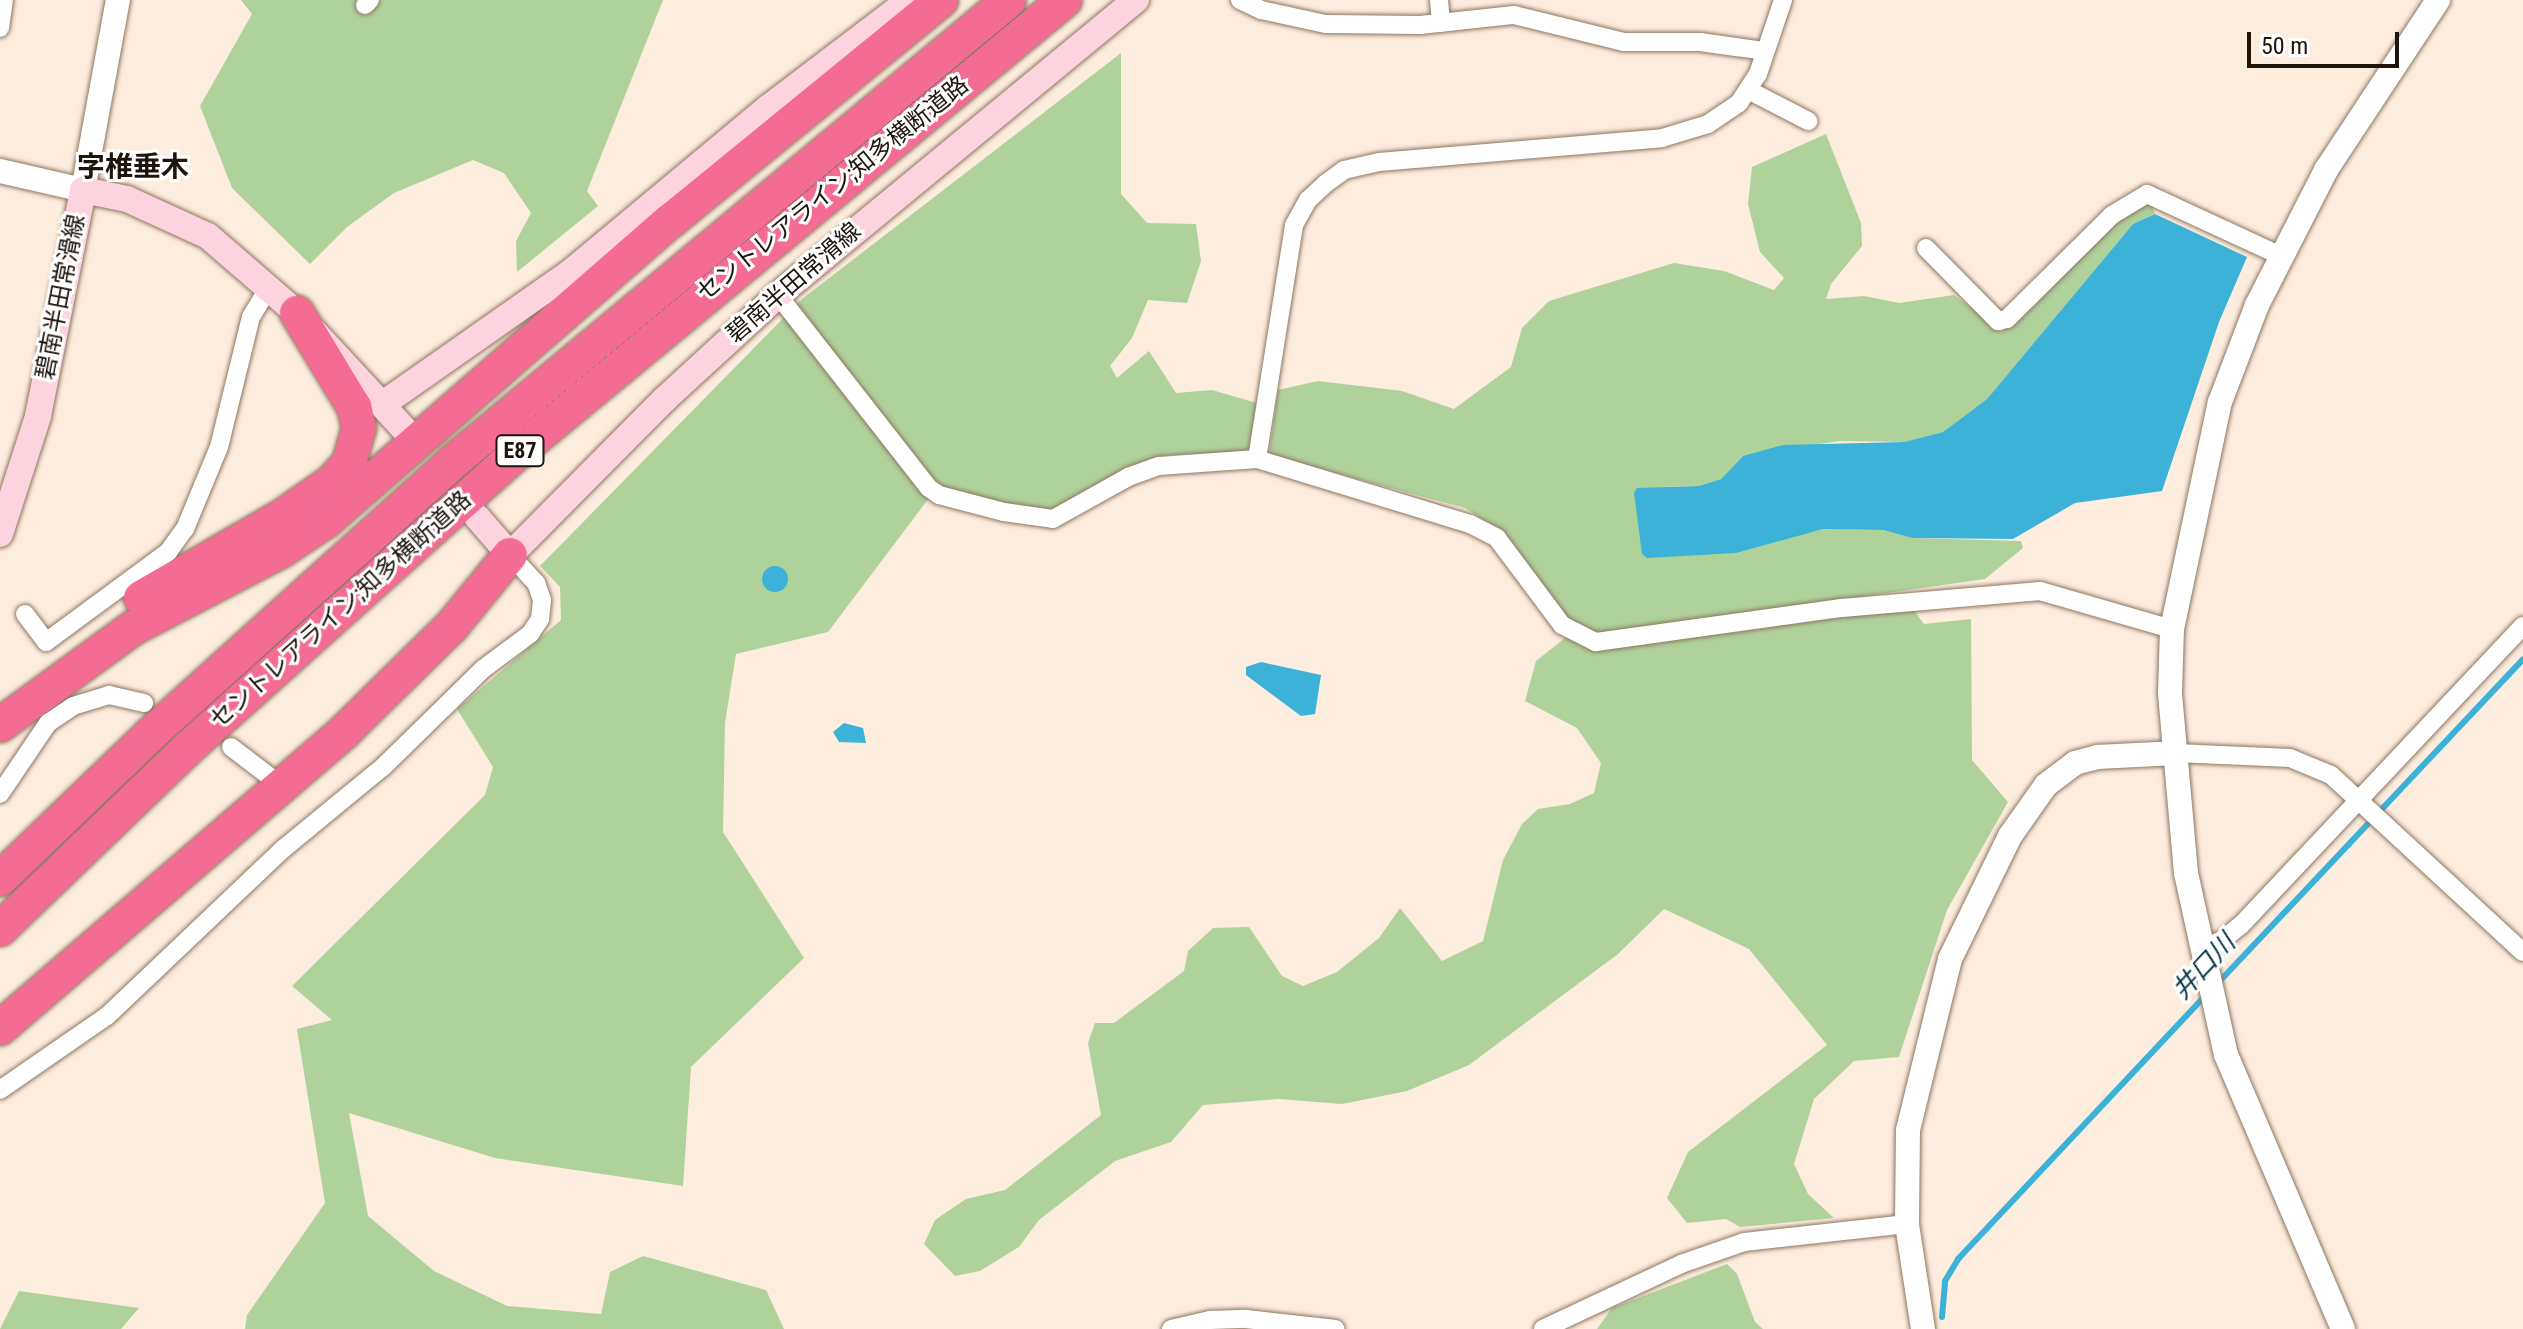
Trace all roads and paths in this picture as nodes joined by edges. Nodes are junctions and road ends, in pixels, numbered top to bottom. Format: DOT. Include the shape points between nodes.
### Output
graph roads {
  1 [pos="4,0"];
  2 [pos="118,0"];
  3 [pos="910,0"];
  4 [pos="941,0"];
  5 [pos="1009,0"];
  6 [pos="1065,0"];
  7 [pos="1136,0"];
  8 [pos="1240,0"];
  9 [pos="1439,0"];
  10 [pos="1783,0"];
  11 [pos="2438,0"];
  12 [pos="1441,23"];
  13 [pos="0,28"];
  14 [pos="1765,51"];
  15 [pos="1748,90"];
  16 [pos="1808,121"];
  17 [pos="0,171"];
  18 [pos="83,190"];
  19 [pos="1926,248"];
  20 [pos="2279,255"];
  21 [pos="269,287"];
  22 [pos="778,295"];
  23 [pos="297,313"];
  24 [pos="383,404"];
  25 [pos="404,429"];
  26 [pos="1257,459"];
  27 [pos="477,517"];
  28 [pos="0,534"];
  29 [pos="510,555"];
  30 [pos="25,614"];
  31 [pos="2523,626"];
  32 [pos="2172,629"];
  33 [pos="0,697"];
  34 [pos="144,703"];
  35 [pos="0,725"];
  36 [pos="231,747"];
  37 [pos="2176,753"];
  38 [pos="282,786"];
  39 [pos="0,794"];
  40 [pos="2359,800"];
  41 [pos="0,879"];
  42 [pos="0,929"];
  43 [pos="2203,947"];
  44 [pos="2523,952"];
  45 [pos="0,1028"];
  46 [pos="0,1090"];
  47 [pos="1907,1224"];
  48 [pos="1171,1329"];
  49 [pos="1335,1329"];
  50 [pos="1543,1329"];
  51 [pos="1923,1329"];
  52 [pos="2343,1329"];
  1 -- 13 [label="street"];
  2 -- 18 [label="street"];
  3 -- 24 [label="main road" via="768,108 571,272"];
  4 -- 35 [label="highway" via="669,222 327,520 282,550 133,628"];
  5 -- 41 [label="highway, セントレアライン;知多横断道路 / E87" via="454,461 151,734"];
  6 -- 42 [label="highway, セントレアライン;知多横断道路 / E87" via="523,448 208,729"];
  7 -- 22 [label="main road, 碧南半田常滑線"];
  8 -- 12 [label="street" via="1326,24"];
  9 -- 12 [label="street"];
  10 -- 14 [label="street"];
  11 -- 20 [label="street" via="2355,123"];
  12 -- 14 [label="street" via="1514,15 1624,42 1700,42"];
  14 -- 15 [label="street"];
  15 -- 16 [label="street"];
  15 -- 26 [label="street" via="1723,117 1662,138 1379,162 1344,170 1325,184 1294,225"];
  17 -- 18 [label="street"];
  18 -- 21 [label="main road, 碧南半田常滑線" via="127,199 208,236"];
  18 -- 28 [label="main road, 碧南半田常滑線" via="38,416"];
  19 -- 20 [label="street" via="1998,321 2007,319 2112,215 2147,194"];
  20 -- 32 [label="street" via="2220,402"];
  21 -- 23 [label="main road, 碧南半田常滑線"];
  21 -- 30 [label="street" via="251,317 201,500 176,540 46,642"];
  22 -- 26 [label="street" via="939,495 1053,519 1128,477 1159,466"];
  22 -- 29 [label="main road, 碧南半田常滑線" via="665,399"];
  23 -- 24 [label="main road, 碧南半田常滑線"];
  23 -- 33 [label="highway" via="354,407 359,428 349,463 332,482 283,516 128,606"];
  24 -- 25 [label="main road, 碧南半田常滑線"];
  26 -- 32 [label="street" via="1443,514 1497,538 1562,625 1596,642 1858,606 2040,591"];
  27 -- 29 [label="main road"];
  29 -- 38 [label="highway" via="431,647"];
  29 -- 46 [label="street" via="536,583 542,600 530,634 483,669 383,767 273,858 107,1016"];
  31 -- 40 [label="street"];
  32 -- 37 [label="street" via="2170,692"];
  34 -- 39 [label="street" via="109,695 73,706 48,723"];
  36 -- 38 [label="street"];
  37 -- 40 [label="street" via="2290,758 2331,775"];
  37 -- 43 [label="street" via="2186,873"];
  37 -- 47 [label="street" via="2075,763 2046,785 2010,836 1950,959 1930,1025 1908,1130"];
  38 -- 45 [label="highway"];
  40 -- 43 [label="street" via="2241,925"];
  40 -- 44 [label="street"];
  43 -- 52 [label="street" via="2226,1055"];
  47 -- 50 [label="street" via="1744,1242 1681,1264"];
  47 -- 51 [label="street"];
  48 -- 49 [label="street" via="1246,1319"];
}
